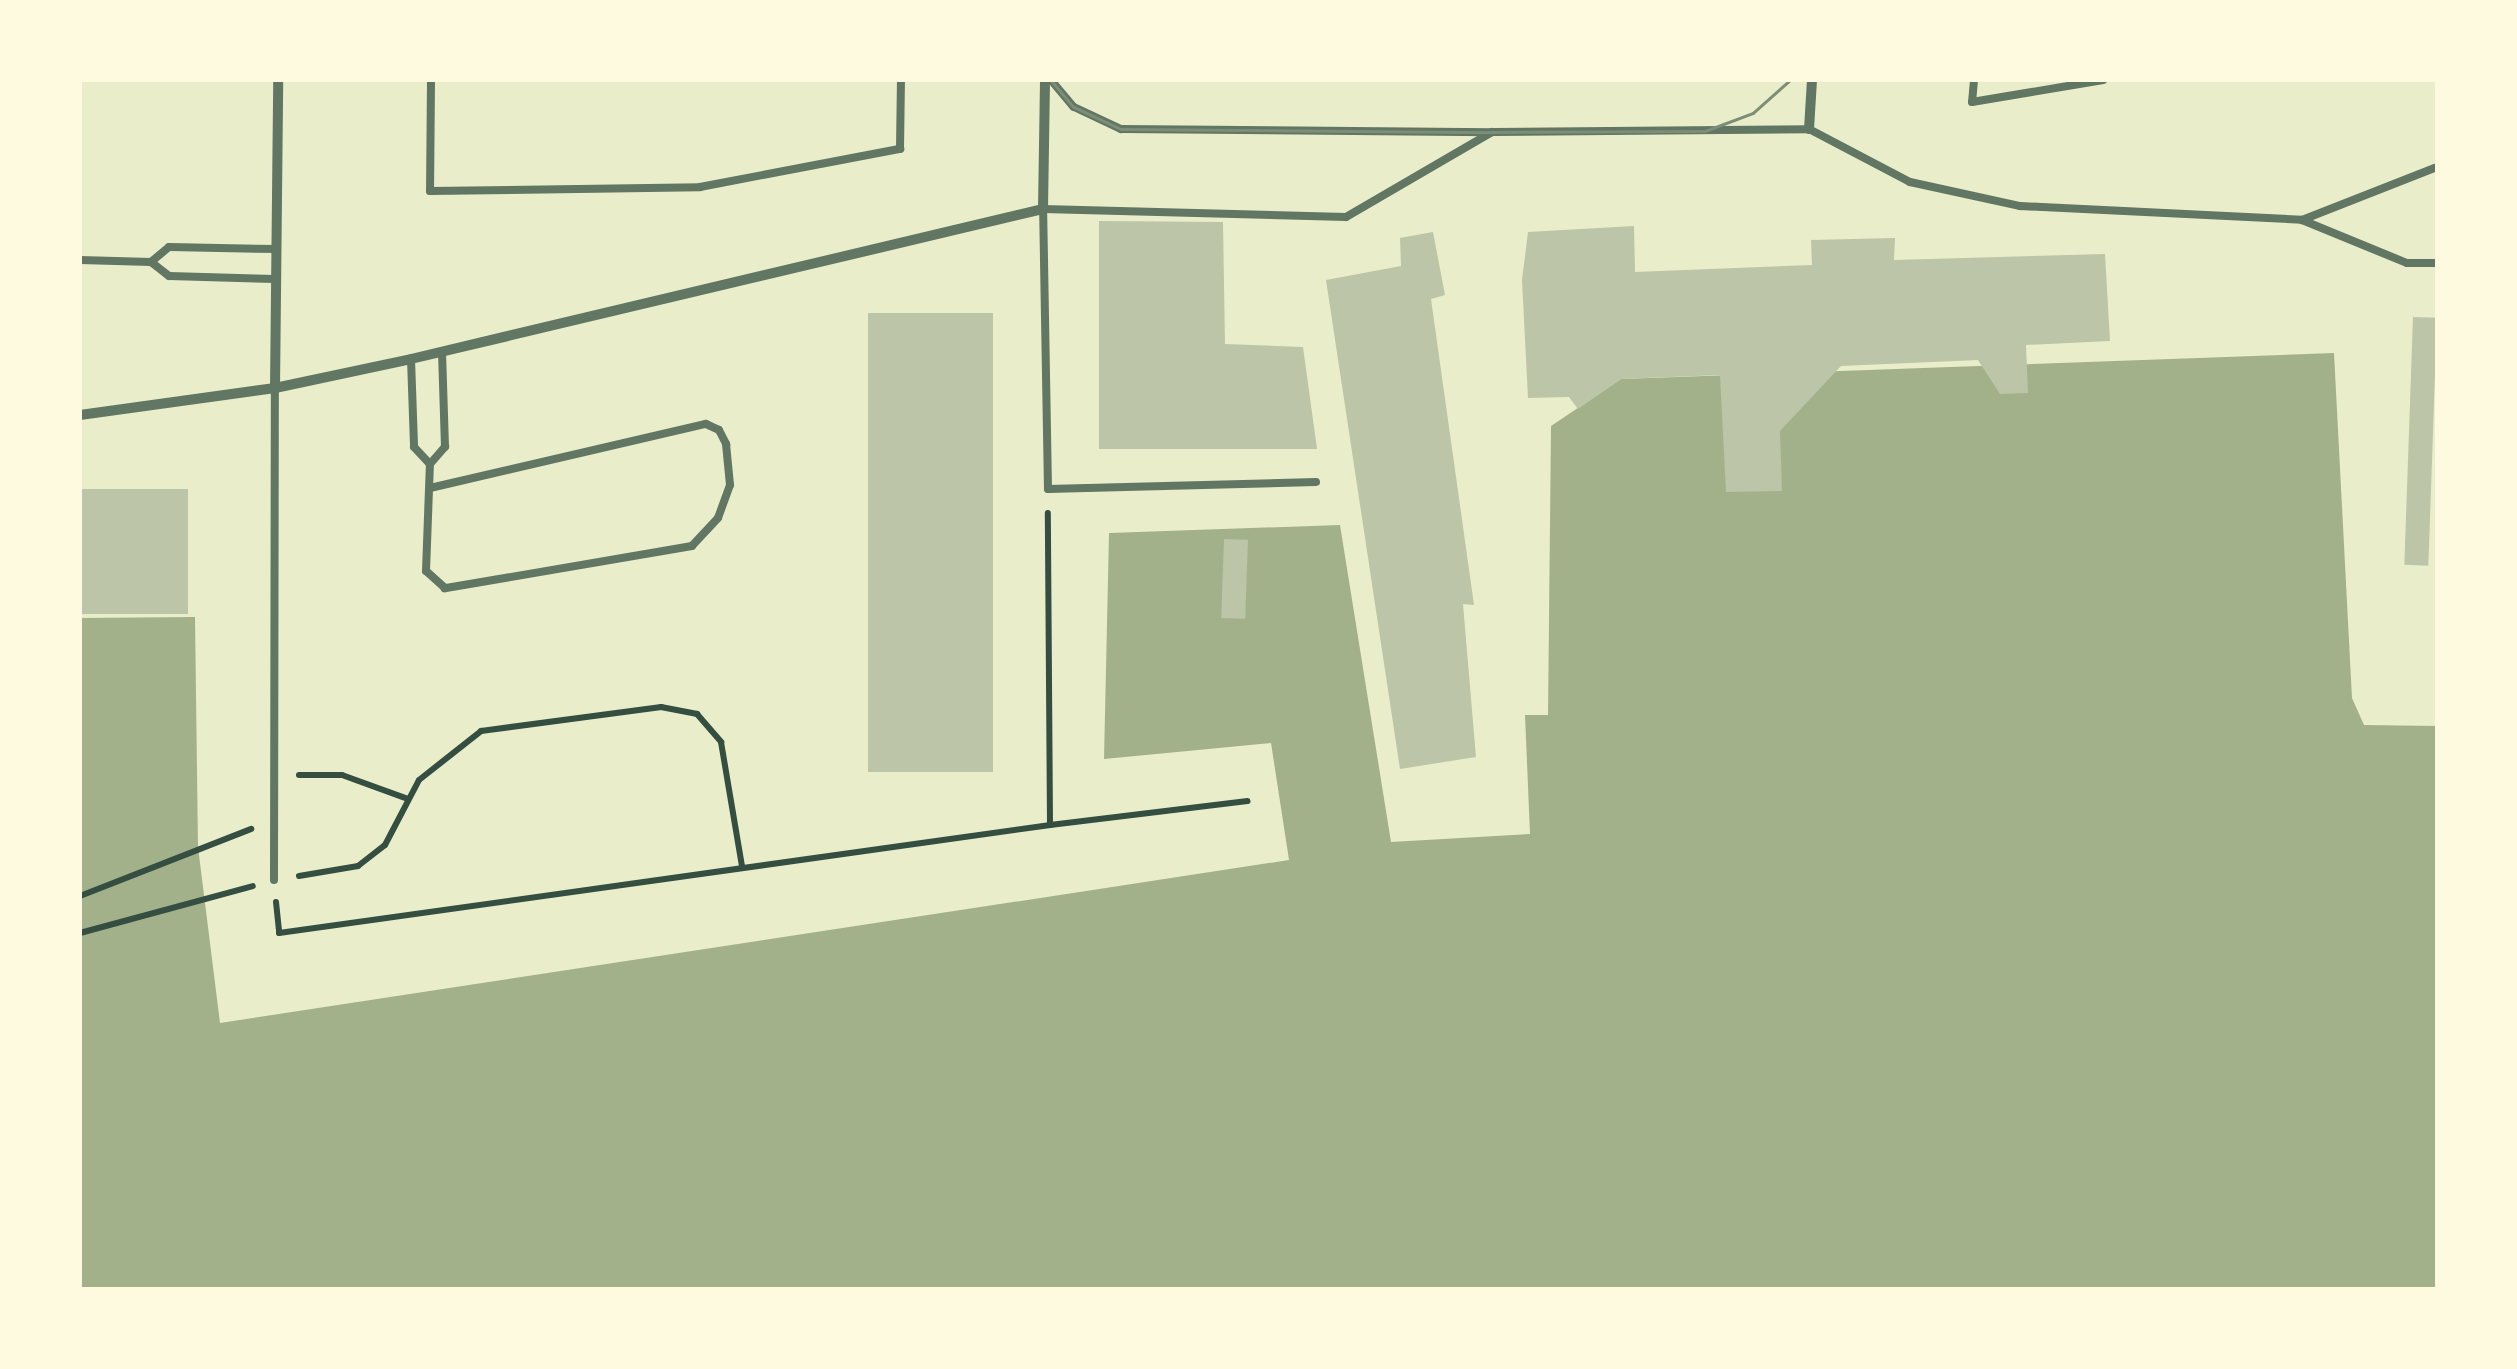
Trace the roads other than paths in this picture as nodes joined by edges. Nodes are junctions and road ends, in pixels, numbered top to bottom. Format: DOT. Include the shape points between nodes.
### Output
graph roads {
  1 [pos="278,80"];
  2 [pos="432,80"];
  3 [pos="900,80"];
  4 [pos="1048,80"];
  5 [pos="1812,80"];
  6 [pos="1974,80"];
  7 [pos="2103,80"];
  8 [pos="1810,129"];
  9 [pos="1492,132"];
  10 [pos="2437,167"];
  11 [pos="1043,209"];
  12 [pos="2302,220"];
  13 [pos="277,249"];
  14 [pos="80,260"];
  15 [pos="151,262"];
  16 [pos="2437,263"];
  17 [pos="276,279"];
  18 [pos="442,352"];
  19 [pos="411,359"];
  20 [pos="275,388"];
  21 [pos="80,415"];
  22 [pos="430,464"];
  23 [pos="1316,482"];
  24 [pos="430,488"];
  25 [pos="274,880"];
  1 -- 13 [label="street"];
  2 -- 3 [label="lane" via="430,190 700,187 900,148"];
  4 -- 9 [label="lane" via="1074,108 1121,129"];
  4 -- 11 [label="street"];
  5 -- 8 [label="street"];
  6 -- 7 [label="lane" via="1972,102"];
  8 -- 9 [label="lane"];
  8 -- 12 [label="lane" via="1910,182 2020,206"];
  9 -- 11 [label="lane" via="1346,217"];
  10 -- 12 [label="lane"];
  11 -- 18 [label="street"];
  11 -- 23 [label="lane" via="1048,489"];
  12 -- 16 [label="lane" via="2407,264"];
  13 -- 15 [label="lane" via="168,247"];
  13 -- 17 [label="street"];
  14 -- 15 [label="lane"];
  15 -- 17 [label="lane" via="169,276"];
  17 -- 20 [label="street"];
  18 -- 19 [label="street"];
  18 -- 22 [label="lane" via="445,447"];
  19 -- 20 [label="street"];
  19 -- 22 [label="lane" via="414,447"];
  20 -- 21 [label="street"];
  20 -- 25 [label="lane"];
  22 -- 24 [label="lane"];
  24 -- 24 [label="lane" via="706,424 720,430 726,444 730,485 718,518 692,546 445,588 426,571"];
}
